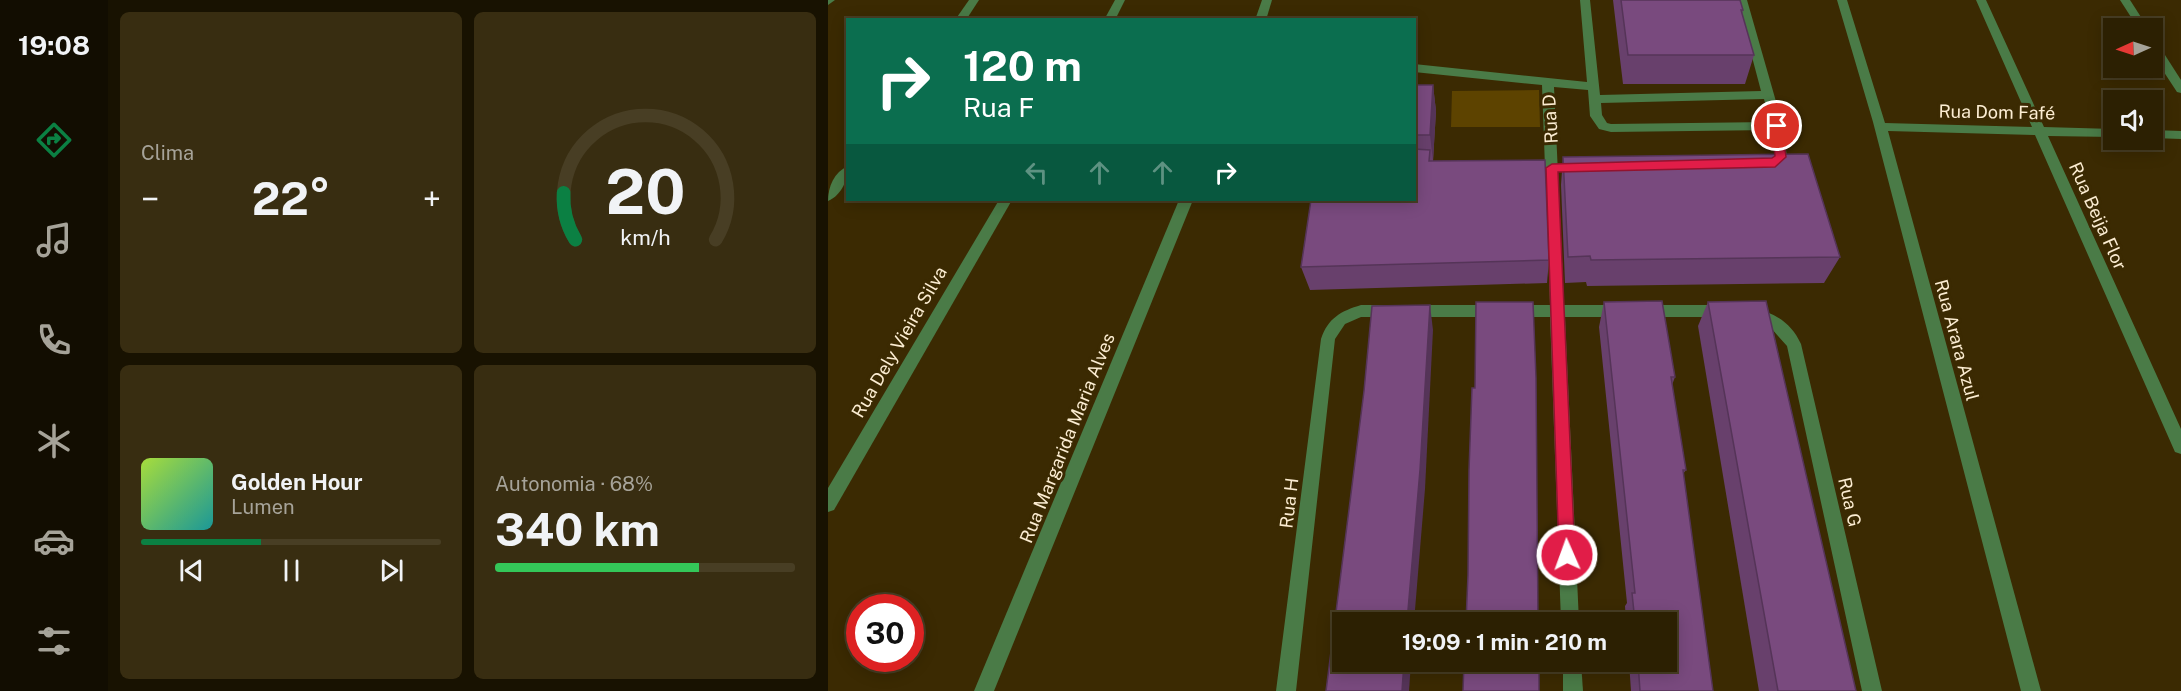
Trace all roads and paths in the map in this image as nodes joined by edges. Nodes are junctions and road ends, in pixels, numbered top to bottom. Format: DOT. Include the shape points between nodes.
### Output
graph roads {
  1 [pos="974,0"];
  2 [pos="1120,0"];
  3 [pos="1267,0"];
  4 [pos="1585,0"];
  5 [pos="1742,0"];
  6 [pos="1842,0"];
  7 [pos="1981,0"];
  8 [pos="2125,0"];
  9 [pos="961,18"];
  10 [pos="1110,18"];
  11 [pos="1261,18"];
  12 [pos="2137,18"];
  13 [pos="2163,61"];
  14 [pos="1416,69"];
  15 [pos="1548,83"];
  16 [pos="2181,89"];
  17 [pos="1594,93"];
  18 [pos="1768,95"];
  19 [pos="1777,126"];
  20 [pos="1880,127"];
  21 [pos="2040,130"];
  22 [pos="2103,133"];
  23 [pos="2163,134"];
  24 [pos="2181,135"];
  25 [pos="1751,165"];
  26 [pos="846,173"];
  27 [pos="828,196"];
  28 [pos="1004,201"];
  29 [pos="1186,201"];
  30 [pos="1558,310"];
  31 [pos="2181,447"];
  32 [pos="828,504"];
  33 [pos="1570,612"];
  34 [pos="1572,672"];
  35 [pos="984,691"];
  36 [pos="1286,691"];
  37 [pos="1573,691"];
  38 [pos="1872,691"];
  39 [pos="2031,691"];
  1 -- 9 [label="street"];
  2 -- 10 [label="street"];
  3 -- 11 [label="street"];
  4 -- 17 [label="street"];
  5 -- 18 [label="street"];
  6 -- 20 [label="street, Rua Arara Azul"];
  7 -- 21 [label="street, Rua Beija Flor"];
  8 -- 12 [label="street"];
  13 -- 16 [label="street"];
  14 -- 15 [label="street"];
  15 -- 17 [label="street"];
  15 -- 30 [label="street, Rua D"];
  17 -- 18 [label="street"];
  17 -- 19 [label="street" via="1599,121 1611,128"];
  18 -- 19 [label="street"];
  19 -- 25 [label="street" via="1780,157 1775,162"];
  20 -- 21 [label="street, Rua Dom Fafé"];
  20 -- 39 [label="street, Rua Arara Azul"];
  21 -- 22 [label="street, Rua Dom Fafé"];
  21 -- 31 [label="street, Rua Beija Flor"];
  23 -- 24 [label="street"];
  26 -- 27 [label="street"];
  28 -- 32 [label="street, Rua Dely Vieira Silva"];
  29 -- 35 [label="street, Rua Margarida Maria Alves"];
  30 -- 33 [label="street, Rua D"];
  30 -- 36 [label="street, Rua H" via="1361,311 1337,321 1330,329"];
  30 -- 38 [label="street, Rua G" via="1730,311 1763,316 1782,325 1794,344"];
  34 -- 37 [label="street"];
}
